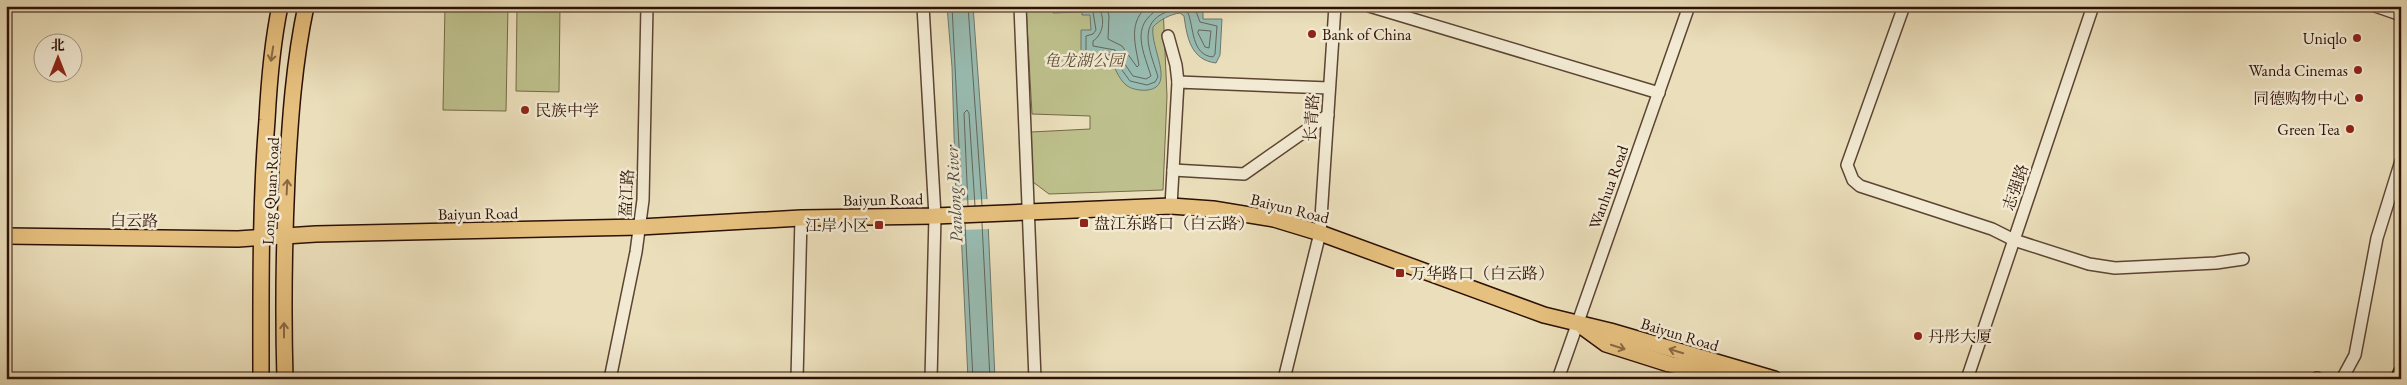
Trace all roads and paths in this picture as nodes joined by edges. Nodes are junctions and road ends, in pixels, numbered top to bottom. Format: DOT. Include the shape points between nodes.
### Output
graph roads {
  1 [pos="280,6"];
  2 [pos="306,6"];
  3 [pos="647,6"];
  4 [pos="923,6"];
  5 [pos="1020,6"];
  6 [pos="1335,6"];
  7 [pos="1369,6"];
  8 [pos="1689,6"];
  9 [pos="1904,6"];
  10 [pos="2093,6"];
  11 [pos="2375,6"];
  12 [pos="2401,15"];
  13 [pos="1168,36"];
  14 [pos="1178,82"];
  15 [pos="1329,88"];
  16 [pos="1659,93"];
  17 [pos="1328,115"];
  18 [pos="2401,161"];
  19 [pos="1173,170"];
  20 [pos="1171,206"];
  21 [pos="1030,212"];
  22 [pos="935,216"];
  23 [pos="801,218"];
  24 [pos="640,227"];
  25 [pos="1320,233"];
  26 [pos="6,236"];
  27 [pos="284,236"];
  28 [pos="261,238"];
  29 [pos="2014,240"];
  30 [pos="2243,259"];
  31 [pos="1576,323"];
  32 [pos="2401,372"];
  33 [pos="261,379"];
  34 [pos="285,379"];
  35 [pos="610,379"];
  36 [pos="797,379"];
  37 [pos="931,379"];
  38 [pos="1035,379"];
  39 [pos="1284,379"];
  40 [pos="1558,379"];
  41 [pos="1735,379"];
  42 [pos="1774,379"];
  43 [pos="1967,379"];
  44 [pos="2342,379"];
  45 [pos="2399,379"];
  1 -- 28 [label="main road, Long Quan Road, one-way" via="270,67"];
  27 -- 2 [label="main road, Long Quan Road, one-way" via="290,118"];
  3 -- 24 [label="street, 盈江路"];
  4 -- 22 [label="street"];
  5 -- 21 [label="street"];
  6 -- 15 [label="street, 长青路"];
  7 -- 16 [label="street"];
  8 -- 16 [label="street, Wanhua Road"];
  9 -- 29 [label="street" via="1847,165 1853,180 1860,186 1992,229"];
  10 -- 29 [label="street, 志强路"];
  11 -- 12 [label="street"];
  13 -- 14 [label="street"];
  14 -- 15 [label="street"];
  14 -- 19 [label="street"];
  15 -- 17 [label="street, 长青路"];
  16 -- 31 [label="street, Wanhua Road"];
  17 -- 19 [label="street" via="1244,174"];
  17 -- 25 [label="street, 长青路"];
  18 -- 44 [label="street" via="2377,238 2355,355"];
  19 -- 20 [label="street"];
  20 -- 21 [label="main road, Baiyun Road"];
  20 -- 25 [label="main road, Baiyun Road" via="1274,219"];
  21 -- 22 [label="main road, Baiyun Road"];
  21 -- 38 [label="street"];
  22 -- 23 [label="main road, Baiyun Road"];
  22 -- 37 [label="street"];
  23 -- 24 [label="main road, Baiyun Road"];
  23 -- 36 [label="street"];
  24 -- 27 [label="main road, Baiyun Road"];
  24 -- 35 [label="street, 盈江路"];
  25 -- 31 [label="main road, Baiyun Road" via="1544,315"];
  25 -- 39 [label="street, 长青路"];
  26 -- 28 [label="main road, 白云路"];
  27 -- 28 [label="main road, Baiyun Road"];
  34 -- 27 [label="main road, Long Quan Road, one-way"];
  28 -- 33 [label="main road, Long Quan Road"];
  29 -- 30 [label="street" via="2090,264 2115,268"];
  29 -- 43 [label="street, 志强路"];
  31 -- 40 [label="street, Wanhua Road"];
  31 -- 41 [label="main road, Baiyun Road, one-way" via="1606,344 1669,364"];
  42 -- 31 [label="main road, Baiyun Road, one-way"];
  32 -- 45 [label="main road"];
}
